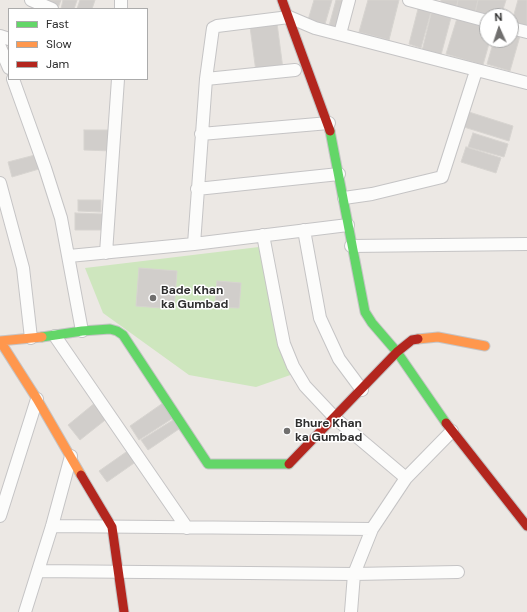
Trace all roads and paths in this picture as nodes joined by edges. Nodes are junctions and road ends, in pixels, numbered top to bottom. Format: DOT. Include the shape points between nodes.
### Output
graph roads {
  1 [pos="31,0"];
  2 [pos="282,0"];
  3 [pos="349,0"];
  4 [pos="409,0"];
  5 [pos="50,8"];
  6 [pos="289,17"];
  7 [pos="479,19"];
  8 [pos="340,34"];
  9 [pos="0,47"];
  10 [pos="8,66"];
  11 [pos="295,70"];
  12 [pos="476,71"];
  13 [pos="206,79"];
  14 [pos="13,80"];
  15 [pos="117,80"];
  16 [pos="527,83"];
  17 [pos="329,123"];
  18 [pos="201,134"];
  19 [pos="339,174"];
  20 [pos="0,183"];
  21 [pos="197,189"];
  22 [pos="344,198"];
  23 [pos="348,225"];
  24 [pos="304,230"];
  25 [pos="263,235"];
  26 [pos="194,244"];
  27 [pos="527,244"];
  28 [pos="351,246"];
  29 [pos="106,253"];
  30 [pos="69,256"];
  31 [pos="82,331"];
  32 [pos="55,336"];
  33 [pos="31,338"];
  34 [pos="485,346"];
  35 [pos="1,348"];
  36 [pos="397,352"];
  37 [pos="362,390"];
  38 [pos="37,398"];
  39 [pos="336,419"];
  40 [pos="452,431"];
  41 [pos="71,456"];
  42 [pos="406,478"];
  43 [pos="0,516"];
  44 [pos="52,526"];
  45 [pos="527,526"];
  46 [pos="112,528"];
  47 [pos="187,528"];
  48 [pos="372,529"];
  49 [pos="38,571"];
  50 [pos="120,571"];
  51 [pos="458,572"];
  52 [pos="354,574"];
  53 [pos="25,612"];
  54 [pos="124,612"];
  55 [pos="351,612"];
  1 -- 5 [label="street"];
  2 -- 6 [label="street"];
  3 -- 8 [label="street"];
  4 -- 7 [label="street"];
  6 -- 8 [label="street"];
  6 -- 13 [label="street" via="216,26 212,35"];
  6 -- 17 [label="street"];
  8 -- 12 [label="street"];
  9 -- 10 [label="street"];
  11 -- 13 [label="street"];
  12 -- 16 [label="street"];
  12 -- 22 [label="street" via="442,177"];
  13 -- 18 [label="street"];
  14 -- 30 [label="street" via="61,218"];
  15 -- 29 [label="street"];
  17 -- 18 [label="street"];
  17 -- 19 [label="street"];
  18 -- 21 [label="street"];
  19 -- 21 [label="street"];
  19 -- 22 [label="street"];
  20 -- 33 [label="street" via="23,268"];
  21 -- 26 [label="street"];
  22 -- 23 [label="street"];
  23 -- 24 [label="street"];
  23 -- 28 [label="street"];
  24 -- 25 [label="street"];
  24 -- 37 [label="street" via="320,318 339,359"];
  25 -- 26 [label="street"];
  25 -- 39 [label="street" via="284,344 305,386"];
  26 -- 29 [label="street"];
  27 -- 28 [label="street"];
  28 -- 36 [label="street" via="365,312 372,324"];
  29 -- 30 [label="street"];
  30 -- 31 [label="street"];
  31 -- 32 [label="street"];
  31 -- 39 [label="street" via="110,329 123,335 208,464 287,465 300,457"];
  32 -- 33 [label="street"];
  32 -- 47 [label="street"];
  33 -- 35 [label="street" via="0,341"];
  34 -- 36 [label="street" via="438,337 412,340"];
  35 -- 38 [label="street"];
  36 -- 37 [label="street"];
  36 -- 40 [label="street"];
  37 -- 39 [label="street"];
  38 -- 41 [label="street"];
  38 -- 43 [label="street"];
  39 -- 42 [label="street"];
  40 -- 42 [label="street"];
  40 -- 45 [label="street"];
  41 -- 44 [label="street"];
  41 -- 46 [label="street"];
  42 -- 48 [label="street"];
  44 -- 46 [label="street"];
  44 -- 49 [label="street"];
  46 -- 47 [label="street"];
  46 -- 50 [label="street"];
  47 -- 48 [label="street"];
  48 -- 52 [label="street"];
  49 -- 50 [label="street"];
  49 -- 53 [label="street"];
  50 -- 52 [label="street"];
  50 -- 54 [label="street"];
  51 -- 52 [label="street"];
  52 -- 55 [label="street"];
}
